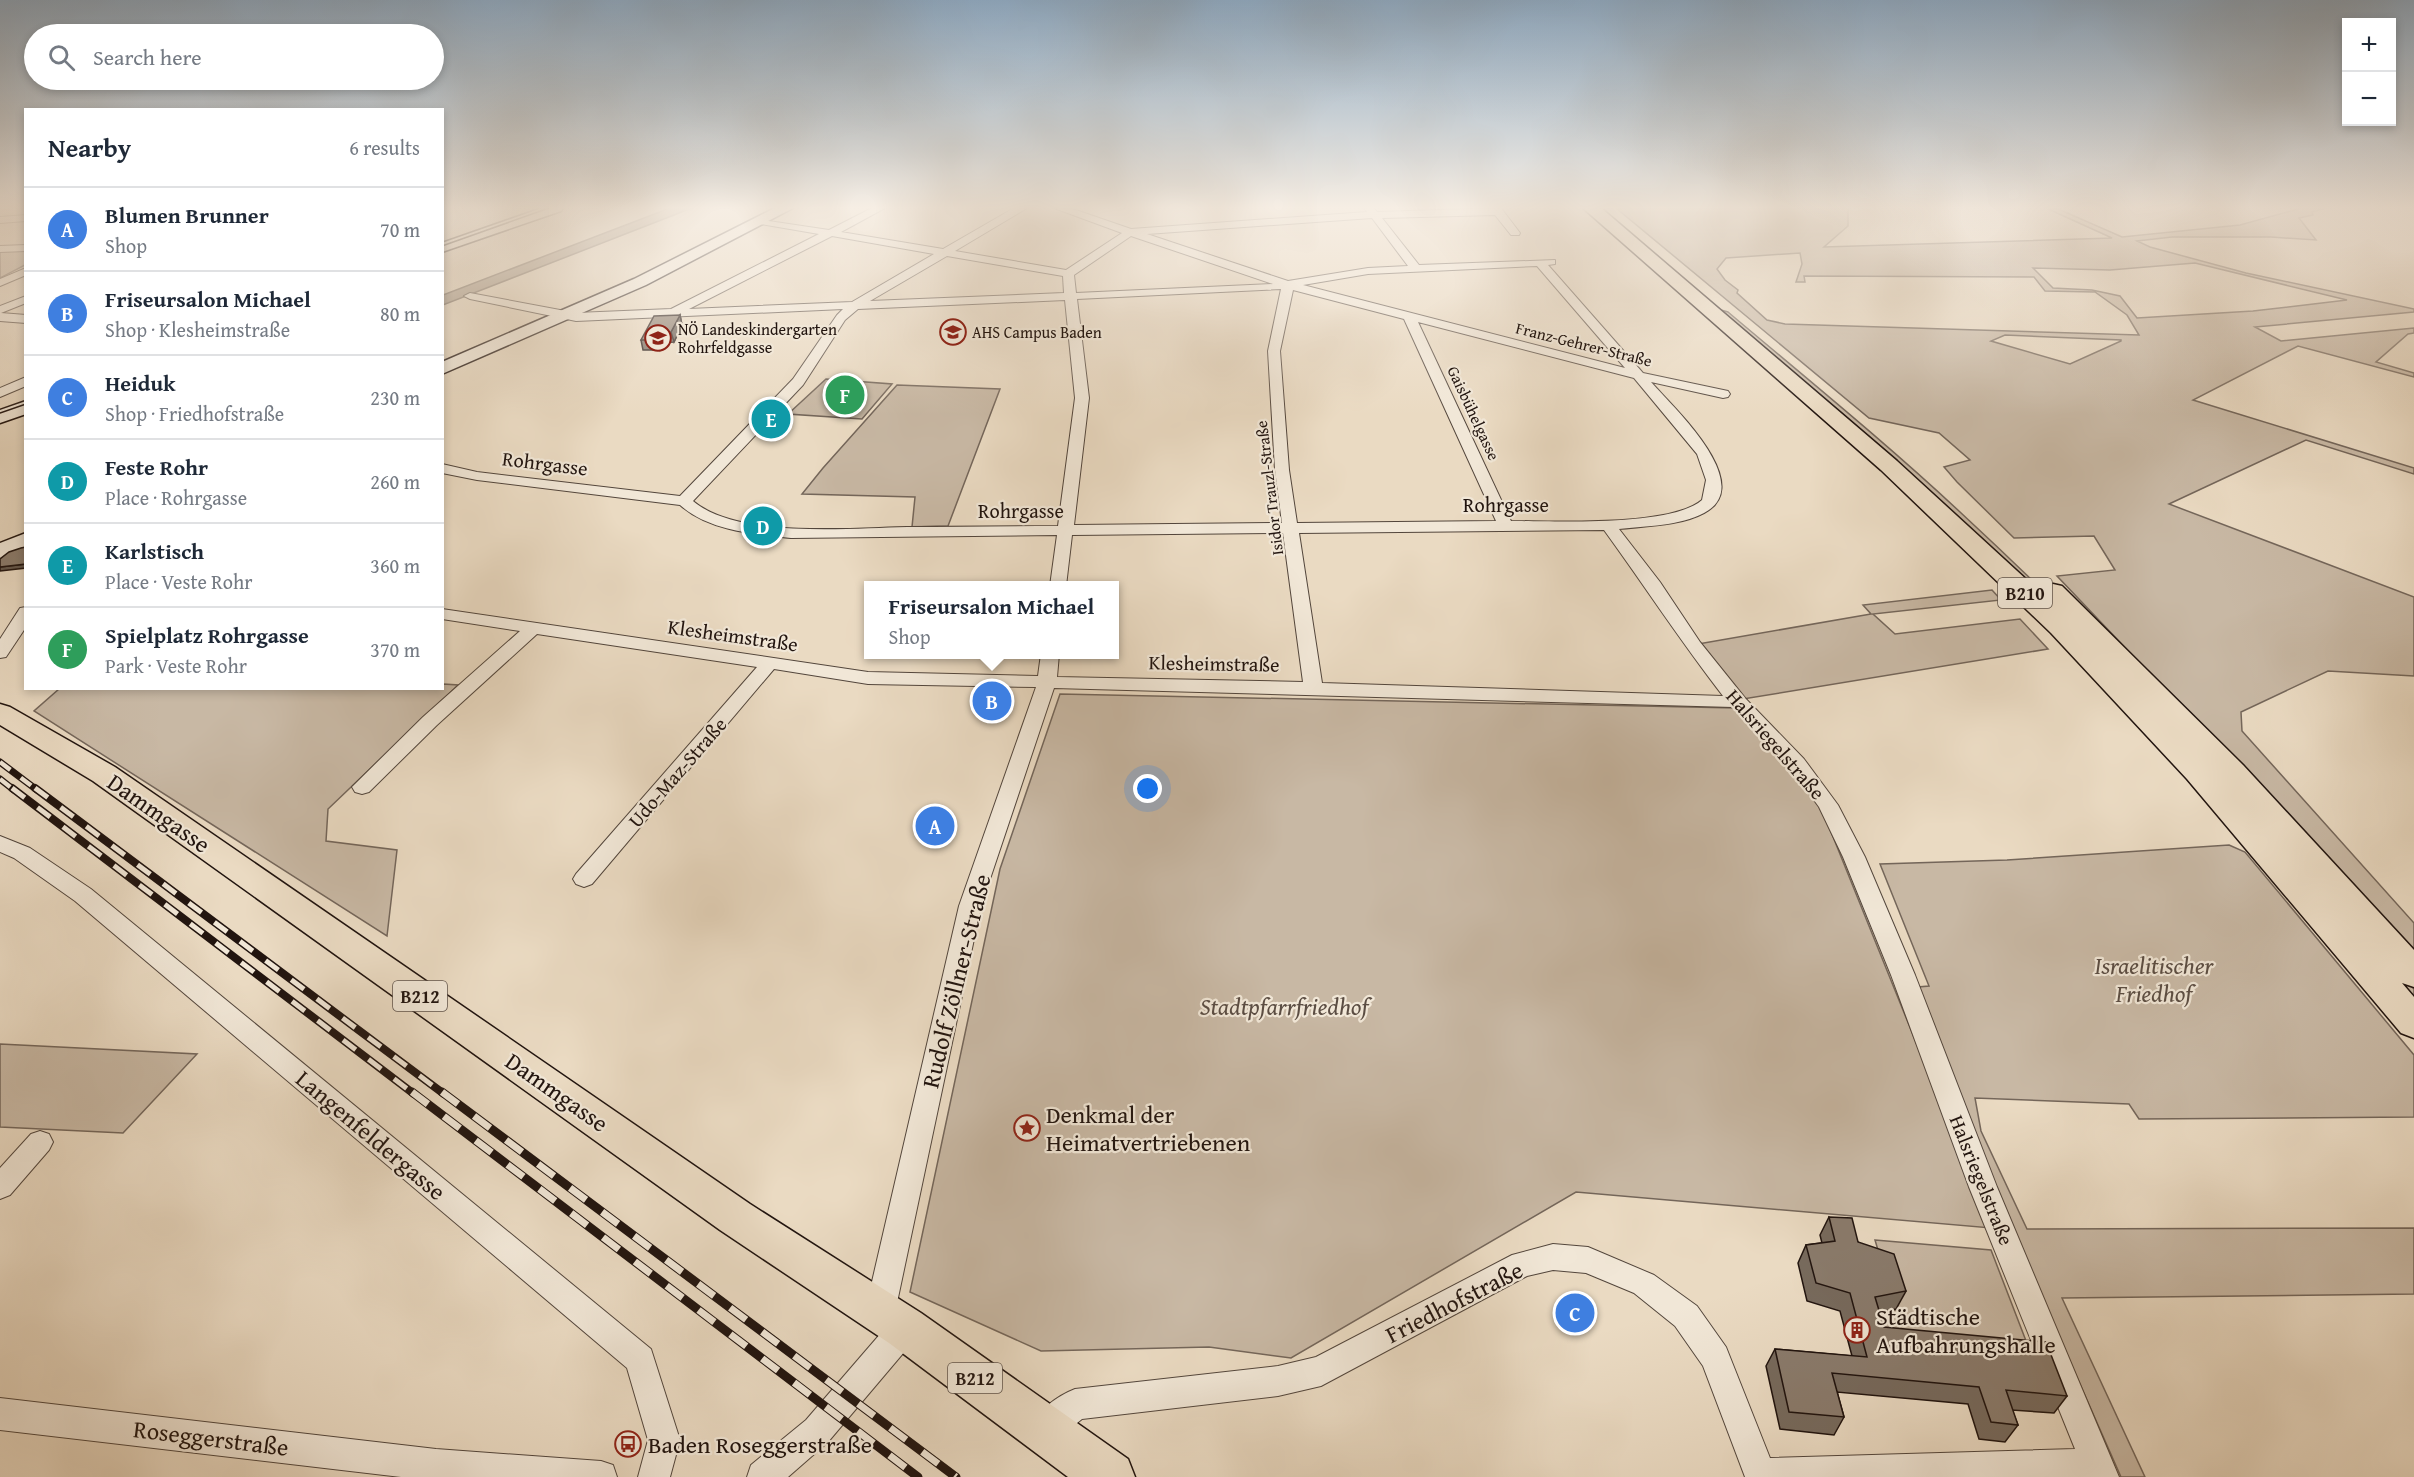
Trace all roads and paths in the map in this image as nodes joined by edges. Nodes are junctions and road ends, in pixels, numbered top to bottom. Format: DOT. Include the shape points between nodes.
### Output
graph roads {
  1 [pos="650,277"];
  2 [pos="744,277"];
  3 [pos="903,277"];
  4 [pos="1068,277"];
  5 [pos="1264,277"];
  6 [pos="1334,277"];
  7 [pos="1558,277"];
  8 [pos="1671,277"];
  9 [pos="1691,277"];
  10 [pos="12,278"];
  11 [pos="24,281"];
  12 [pos="24,283"];
  13 [pos="0,284"];
  14 [pos="1288,285"];
  15 [pos="0,289"];
  16 [pos="1069,296"];
  17 [pos="470,297"];
  18 [pos="24,300"];
  19 [pos="855,305"];
  20 [pos="0,310"];
  21 [pos="669,314"];
  22 [pos="568,316"];
  23 [pos="1409,316"];
  24 [pos="0,318"];
  25 [pos="24,319"];
  26 [pos="444,368"];
  27 [pos="1640,376"];
  28 [pos="24,382"];
  29 [pos="2,391"];
  30 [pos="1723,394"];
  31 [pos="24,408"];
  32 [pos="0,417"];
  33 [pos="444,468"];
  34 [pos="684,501"];
  35 [pos="1505,525"];
  36 [pos="1608,525"];
  37 [pos="1292,529"];
  38 [pos="1065,531"];
  39 [pos="24,541"];
  40 [pos="0,551"];
  41 [pos="1059,581"];
  42 [pos="444,614"];
  43 [pos="24,615"];
  44 [pos="532,628"];
  45 [pos="0,653"];
  46 [pos="1049,659"];
  47 [pos="769,664"];
  48 [pos="1047,682"];
  49 [pos="1313,688"];
  50 [pos="1738,702"];
  51 [pos="0,713"];
  52 [pos="362,787"];
  53 [pos="0,843"];
  54 [pos="584,879"];
  55 [pos="2414,973"];
  56 [pos="2414,1023"];
  57 [pos="40,1142"];
  58 [pos="0,1186"];
  59 [pos="892,1320"];
  60 [pos="0,1414"];
  61 [pos="1045,1429"];
  62 [pos="2101,1470"];
  63 [pos="1761,1476"];
  64 [pos="601,1477"];
  65 [pos="654,1477"];
  66 [pos="763,1477"];
  67 [pos="1110,1477"];
  1 -- 22 [label="main road"];
  2 -- 21 [label="street"];
  3 -- 19 [label="street"];
  4 -- 16 [label="street"];
  5 -- 14 [label="street, Franz-Gehrer-Straße"];
  6 -- 14 [label="street"];
  7 -- 27 [label="street"];
  8 -- 56 [label="main road, B210" via="1930,501 2062,628 2198,772"];
  9 -- 55 [label="main road, B210" via="1951,497 2089,626 2232,772"];
  10 -- 11 [label="street"];
  10 -- 13 [label="street"];
  12 -- 15 [label="street"];
  14 -- 16 [label="street"];
  14 -- 23 [label="street, Franz-Gehrer-Straße"];
  14 -- 37 [label="street, Isidor Trauzl-Straße" via="1274,351 1282,470"];
  16 -- 19 [label="street"];
  16 -- 38 [label="street" via="1082,398"];
  17 -- 22 [label="street"];
  18 -- 20 [label="street"];
  19 -- 21 [label="street"];
  19 -- 34 [label="street" via="841,318 798,382"];
  21 -- 22 [label="street"];
  22 -- 26 [label="main road"];
  23 -- 27 [label="street, Franz-Gehrer-Straße"];
  23 -- 35 [label="street, Gaisbühelgasse"];
  24 -- 25 [label="street"];
  27 -- 30 [label="street, Franz-Gehrer-Straße"];
  27 -- 36 [label="street" via="1705,456 1713,472 1714,486 1705,507 1657,520"];
  28 -- 29 [label="street"];
  31 -- 32 [label="main road"];
  33 -- 34 [label="street, Rohrgasse" via="477,476"];
  34 -- 38 [label="street, Rohrgasse" via="725,523 791,533"];
  35 -- 36 [label="street, Rohrgasse"];
  35 -- 37 [label="street, Rohrgasse"];
  36 -- 50 [label="street, Halsriegelstraße"];
  37 -- 38 [label="street, Rohrgasse"];
  37 -- 49 [label="street, Isidor Trauzl-Straße"];
  38 -- 41 [label="street"];
  39 -- 40 [label="main road"];
  42 -- 44 [label="street, Klesheimstraße"];
  43 -- 45 [label="street"];
  44 -- 47 [label="street, Klesheimstraße"];
  44 -- 52 [label="street"];
  46 -- 48 [label="street, Rudolf Zöllner-Straße"];
  47 -- 48 [label="street, Klesheimstraße" via="868,678"];
  47 -- 54 [label="street, Udo-Maz-Straße"];
  48 -- 49 [label="street, Klesheimstraße"];
  48 -- 59 [label="street, Rudolf Zöllner-Straße" via="970,906"];
  49 -- 50 [label="street, Klesheimstraße"];
  50 -- 62 [label="street, Halsriegelstraße" via="1797,764 1828,805 1854,857 1983,1187"];
  51 -- 59 [label="main road, Dammgasse / B212" via="104,774 735,1217"];
  53 -- 65 [label="street, Langenfeldergasse" via="22,853 83,895 640,1359 664,1440"];
  57 -- 58 [label="street"];
  59 -- 61 [label="main road, Dammgasse / B212"];
  59 -- 66 [label="street" via="817,1431"];
  60 -- 64 [label="street, Roseggerstraße" via="436,1465"];
  61 -- 63 [label="street, Friedhofstraße" via="1075,1404 1278,1381 1322,1371 1522,1264 1553,1257 1588,1260 1644,1284 1686,1316 1714,1357"];
  61 -- 67 [label="main road, Dammgasse / B212"];
  62 -- 63 [label="street, Halsriegelstraße"];
}
